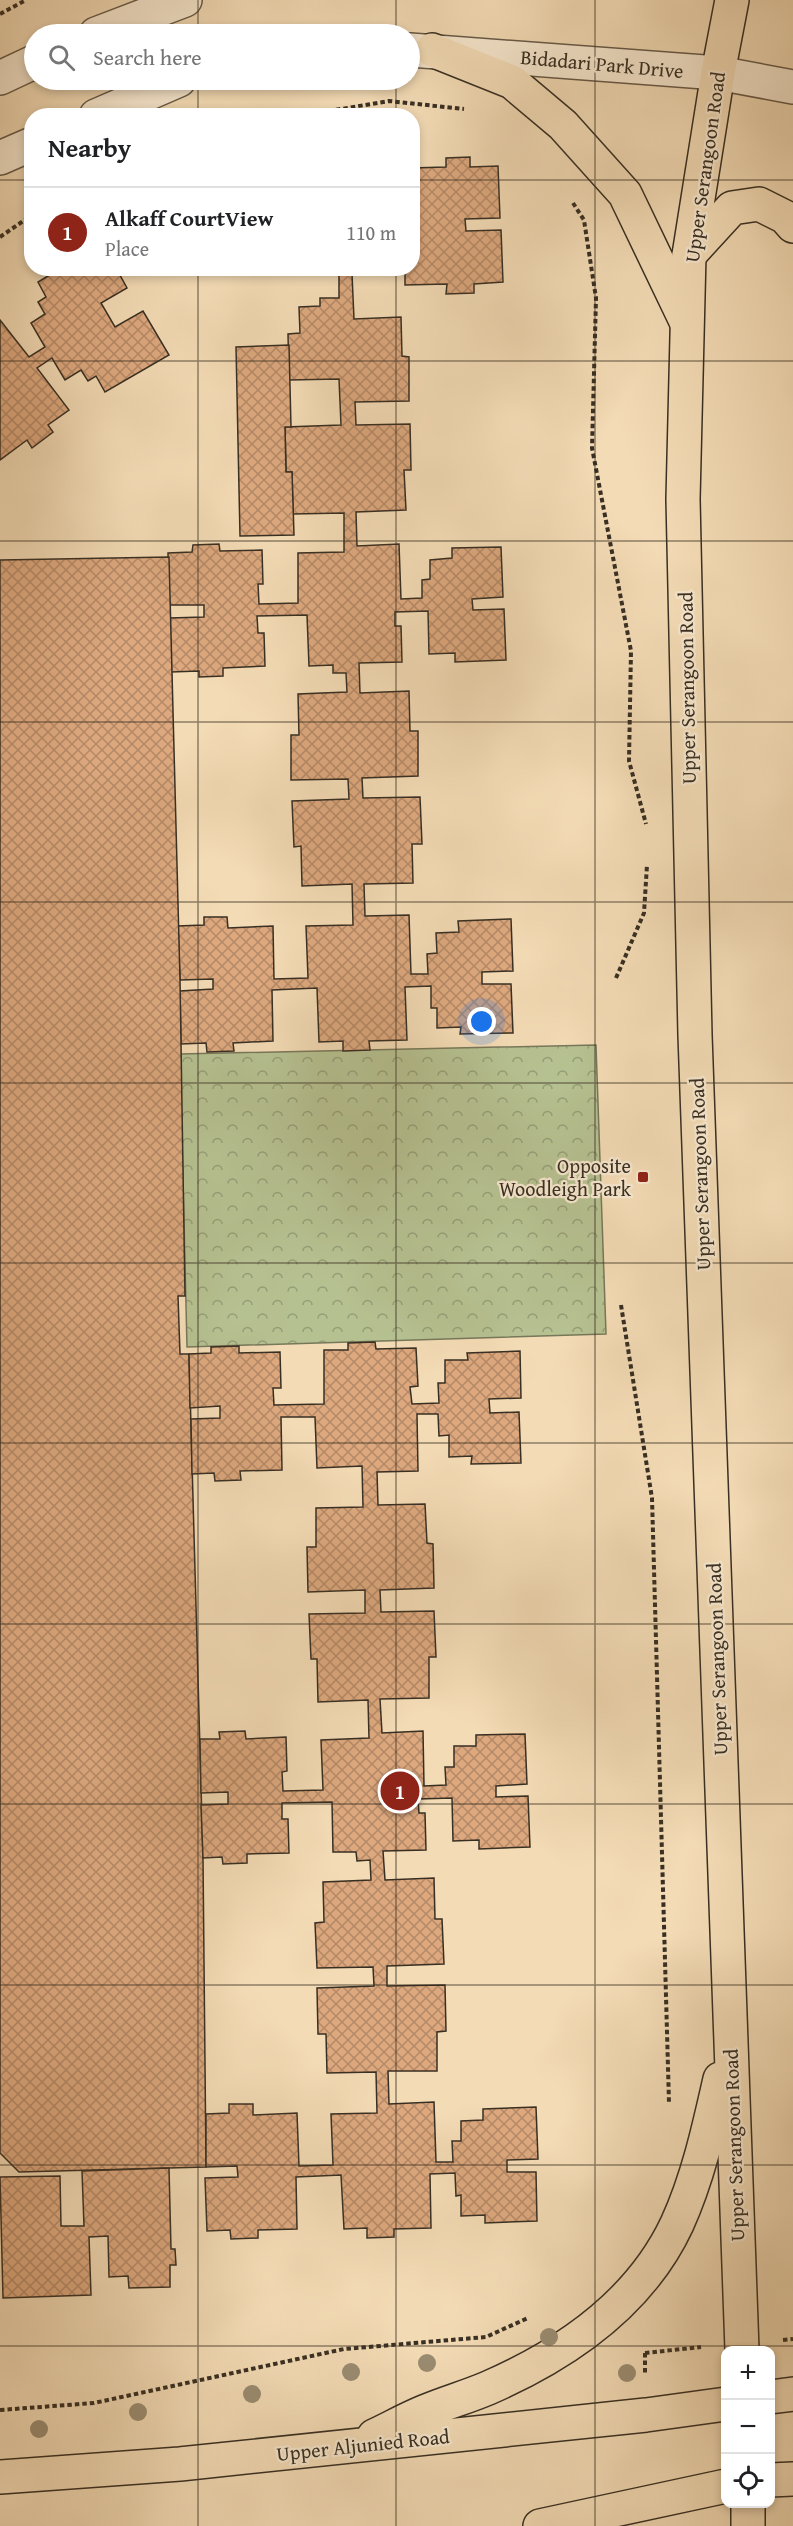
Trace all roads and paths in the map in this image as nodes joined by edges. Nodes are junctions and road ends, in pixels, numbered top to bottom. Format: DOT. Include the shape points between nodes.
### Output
graph roads {
  1 [pos="26,0"];
  2 [pos="184,0"];
  3 [pos="732,0"];
  4 [pos="0,14"];
  5 [pos="122,24"];
  6 [pos="421,50"];
  7 [pos="24,67"];
  8 [pos="718,73"];
  9 [pos="0,78"];
  10 [pos="793,87"];
  11 [pos="156,90"];
  12 [pos="114,108"];
  13 [pos="347,108"];
  14 [pos="476,111"];
  15 [pos="24,148"];
  16 [pos="0,158"];
  17 [pos="572,200"];
  18 [pos="24,220"];
  19 [pos="793,226"];
  20 [pos="0,237"];
  21 [pos="689,255"];
  22 [pos="689,328"];
  23 [pos="648,831"];
  24 [pos="647,854"];
  25 [pos="616,978"];
  26 [pos="621,1305"];
  27 [pos="730,2035"];
  28 [pos="669,2111"];
  29 [pos="536,2314"];
  30 [pos="742,2346"];
  31 [pos="793,2394"];
  32 [pos="775,2396"];
  33 [pos="721,2405"];
  34 [pos="0,2410"];
  35 [pos="354,2446"];
  36 [pos="0,2477"];
  37 [pos="793,2479"];
  38 [pos="775,2480"];
  39 [pos="721,2487"];
  40 [pos="748,2508"];
  41 [pos="540,2526"];
  42 [pos="748,2526"];
  1 -- 4 [label="path"];
  2 -- 5 [label="street"];
  3 -- 8 [label="main road, Upper Serangoon Road"];
  6 -- 8 [label="street, Bidadari Park Drive"];
  6 -- 22 [label="main road" via="512,82 564,125 625,194"];
  7 -- 9 [label="street"];
  8 -- 10 [label="street, Bidadari Park Drive"];
  8 -- 21 [label="main road, Upper Serangoon Road"];
  11 -- 12 [label="street"];
  13 -- 14 [label="path" via="389,101"];
  15 -- 16 [label="street"];
  17 -- 23 [label="path" via="584,220 596,298 592,448 631,651 629,761"];
  18 -- 20 [label="path"];
  19 -- 21 [label="main road" via="785,217 759,204 732,208"];
  21 -- 22 [label="main road, Upper Serangoon Road"];
  22 -- 27 [label="main road, Upper Serangoon Road" via="683,499 689,823"];
  24 -- 25 [label="path" via="644,912"];
  26 -- 28 [label="path" via="652,1498"];
  27 -- 30 [label="main road, Upper Serangoon Road"];
  27 -- 35 [label="main road" via="708,2132 676,2225 650,2269 610,2314 541,2361"];
  29 -- 34 [label="path" via="486,2337 344,2349 94,2403"];
  31 -- 32 [label="main road"];
  33 -- 35 [label="main road, Upper Aljunied Road"];
  35 -- 36 [label="main road, Upper Aljunied Road"];
  37 -- 38 [label="main road"];
  39 -- 41 [label="main road"];
  40 -- 42 [label="main road"];
}
